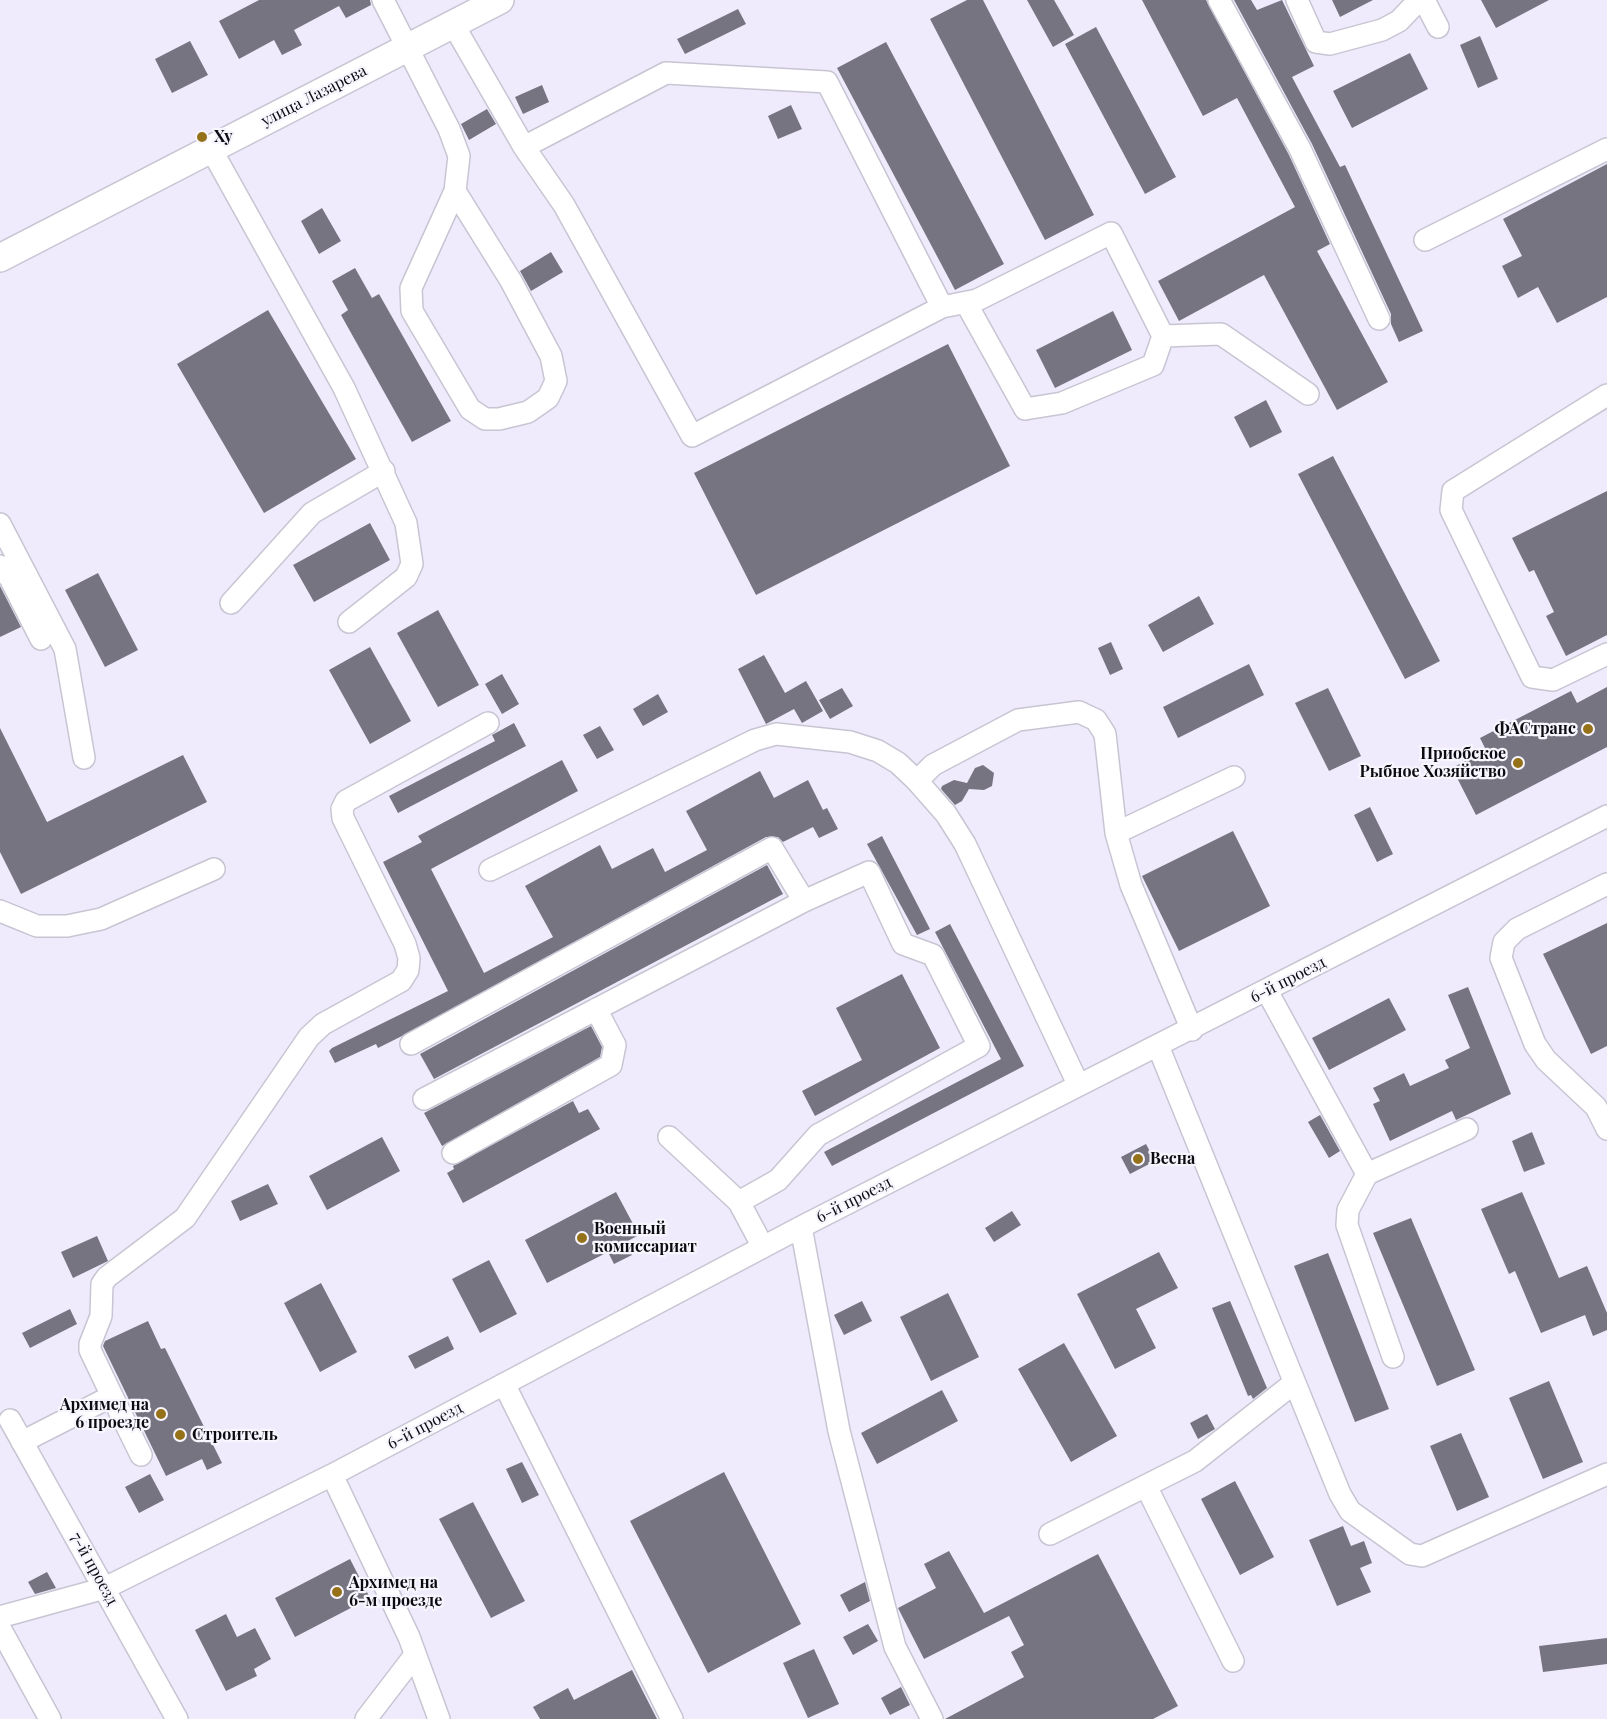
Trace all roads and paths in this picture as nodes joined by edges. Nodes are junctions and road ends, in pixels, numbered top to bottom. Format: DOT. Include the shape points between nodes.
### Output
graph roads {
  1 [pos="383,0"];
  2 [pos="500,0"];
  3 [pos="1219,0"];
  4 [pos="1297,0"];
  5 [pos="1419,0"];
  6 [pos="1424,0"];
  7 [pos="453,24"];
  8 [pos="1438,27"];
  9 [pos="408,48"];
  10 [pos="524,147"];
  11 [pos="211,149"];
  12 [pos="1607,149"];
  13 [pos="455,191"];
  14 [pos="1425,240"];
  15 [pos="0,258"];
  16 [pos="966,303"];
  17 [pos="942,307"];
  18 [pos="1379,319"];
  19 [pos="1163,336"];
  20 [pos="1308,394"];
  21 [pos="1607,395"];
  22 [pos="384,471"];
  23 [pos="0,524"];
  24 [pos="0,566"];
  25 [pos="231,603"];
  26 [pos="349,622"];
  27 [pos="42,639"];
  28 [pos="1607,654"];
  29 [pos="488,723"];
  30 [pos="84,759"];
  31 [pos="1233,777"];
  32 [pos="917,781"];
  33 [pos="1607,816"];
  34 [pos="1116,833"];
  35 [pos="214,869"];
  36 [pos="490,870"];
  37 [pos="1607,884"];
  38 [pos="804,901"];
  39 [pos="0,911"];
  40 [pos="1267,991"];
  41 [pos="596,1009"];
  42 [pos="1192,1030"];
  43 [pos="411,1044"];
  44 [pos="1158,1046"];
  45 [pos="1078,1084"];
  46 [pos="424,1099"];
  47 [pos="1607,1127"];
  48 [pos="1467,1129"];
  49 [pos="669,1137"];
  50 [pos="453,1154"];
  51 [pos="1367,1174"];
  52 [pos="739,1202"];
  53 [pos="801,1227"];
  54 [pos="763,1247"];
  55 [pos="1393,1357"];
  56 [pos="1294,1383"];
  57 [pos="504,1384"];
  58 [pos="112,1396"];
  59 [pos="10,1420"];
  60 [pos="22,1442"];
  61 [pos="141,1455"];
  62 [pos="1607,1474"];
  63 [pos="332,1475"];
  64 [pos="1146,1486"];
  65 [pos="1050,1534"];
  66 [pos="105,1588"];
  67 [pos="0,1617"];
  68 [pos="0,1628"];
  69 [pos="415,1655"];
  70 [pos="1233,1661"];
  71 [pos="50,1719"];
  72 [pos="177,1719"];
  73 [pos="366,1719"];
  74 [pos="439,1719"];
  75 [pos="672,1719"];
  76 [pos="932,1719"];
  1 -- 9 [label="street"];
  2 -- 7 [label="main road, улица Лазарева"];
  3 -- 18 [label="street" via="1300,148"];
  4 -- 5 [label="street" via="1316,42 1330,44 1382,30 1399,21"];
  6 -- 8 [label="street"];
  7 -- 9 [label="main road, улица Лазарева"];
  7 -- 10 [label="street"];
  9 -- 11 [label="main road, улица Лазарева"];
  9 -- 13 [label="street" via="456,146 459,164"];
  10 -- 17 [label="street" via="666,73 827,82"];
  10 -- 17 [label="street" via="564,205 692,436"];
  11 -- 15 [label="main road, улица Лазарева"];
  11 -- 22 [label="street" via="344,388"];
  12 -- 14 [label="street"];
  13 -- 13 [label="street" via="512,281 551,356 556,381 548,398 528,412 485,419 470,409 412,311 411,288"];
  16 -- 17 [label="street"];
  16 -- 19 [label="street" via="1111,233"];
  16 -- 19 [label="street" via="1025,409 1062,403 1153,365"];
  19 -- 20 [label="street" via="1221,334"];
  21 -- 28 [label="street" via="1453,490 1451,510 1532,677 1553,680"];
  22 -- 25 [label="street" via="312,513"];
  22 -- 26 [label="street" via="406,523 412,564 406,577"];
  23 -- 30 [label="street" via="65,649"];
  24 -- 27 [label="street"];
  29 -- 58 [label="street" via="345,801 343,818 405,944 408,970 401,981 323,1024 309,1037 185,1218 102,1284 100,1316 90,1350"];
  31 -- 34 [label="street"];
  32 -- 34 [label="street" via="933,765 1018,720 1079,712 1096,720 1105,734"];
  32 -- 36 [label="street" via="878,751 850,742 776,734 754,740"];
  32 -- 45 [label="street" via="946,814 965,844"];
  33 -- 40 [label="street, 6-й проезд"];
  34 -- 42 [label="street" via="1131,885"];
  35 -- 39 [label="street" via="101,919 67,926 37,926"];
  37 -- 47 [label="street" via="1517,929 1504,942 1501,958 1535,1044 1546,1060 1596,1107"];
  38 -- 41 [label="street"];
  38 -- 43 [label="street" via="772,848"];
  38 -- 52 [label="street" via="869,872 903,944 933,955 979,1046 818,1135 778,1180"];
  40 -- 42 [label="street, 6-й проезд"];
  40 -- 51 [label="street"];
  41 -- 46 [label="street"];
  41 -- 50 [label="street" via="615,1045 611,1065"];
  42 -- 44 [label="street, 6-й проезд"];
  44 -- 45 [label="street, 6-й проезд"];
  44 -- 56 [label="street"];
  45 -- 53 [label="street, 6-й проезд"];
  48 -- 51 [label="street"];
  49 -- 52 [label="street"];
  51 -- 55 [label="street" via="1348,1210 1347,1225"];
  52 -- 54 [label="street"];
  53 -- 54 [label="street, 6-й проезд"];
  53 -- 76 [label="street" via="839,1431 895,1647"];
  54 -- 57 [label="street, 6-й проезд"];
  56 -- 62 [label="street" via="1350,1511 1410,1554 1422,1556"];
  56 -- 64 [label="street" via="1196,1461"];
  57 -- 63 [label="street, 6-й проезд"];
  57 -- 75 [label="street"];
  58 -- 60 [label="street"];
  58 -- 61 [label="street"];
  59 -- 60 [label="street, 7-й проезд"];
  60 -- 66 [label="street, 7-й проезд"];
  63 -- 66 [label="street, 6-й проезд"];
  63 -- 69 [label="street"];
  64 -- 65 [label="street"];
  64 -- 70 [label="street"];
  66 -- 67 [label="street, 6-й проезд"];
  66 -- 72 [label="street, 7-й проезд"];
  68 -- 71 [label="street"];
  69 -- 73 [label="street"];
  69 -- 74 [label="street"];
}
